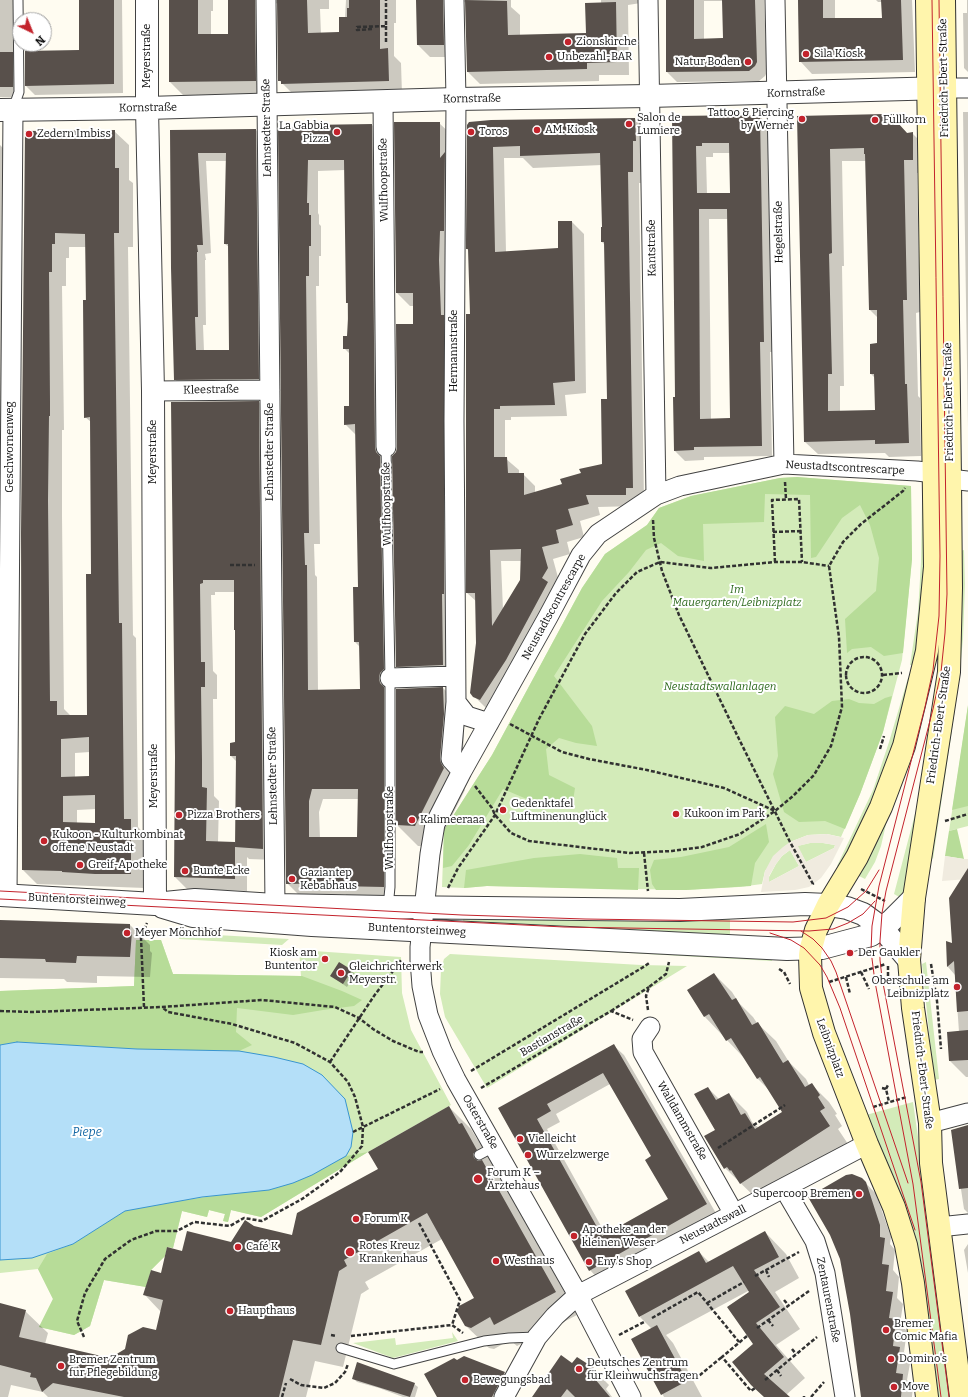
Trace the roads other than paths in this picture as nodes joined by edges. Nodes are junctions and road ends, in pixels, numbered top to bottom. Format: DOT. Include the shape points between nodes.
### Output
graph roads {
  1 [pos="18,0"];
  2 [pos="147,0"];
  3 [pos="266,0"];
  4 [pos="454,0"];
  5 [pos="648,0"];
  6 [pos="775,0"];
  7 [pos="927,0"];
  8 [pos="944,0"];
  9 [pos="937,88"];
  10 [pos="968,88"];
  11 [pos="776,93"];
  12 [pos="649,96"];
  13 [pos="456,99"];
  14 [pos="383,101"];
  15 [pos="267,104"];
  16 [pos="147,108"];
  17 [pos="6,110"];
  18 [pos="270,390"];
  19 [pos="152,391"];
  20 [pos="386,447"];
  21 [pos="784,464"];
  22 [pos="942,476"];
  23 [pos="656,495"];
  24 [pos="455,676"];
  25 [pos="390,678"];
  26 [pos="456,702"];
  27 [pos="491,719"];
  28 [pos="462,771"];
  29 [pos="3,896"];
  30 [pos="155,904"];
  31 [pos="909,904"];
  32 [pos="275,905"];
  33 [pos="828,905"];
  34 [pos="388,907"];
  35 [pos="423,918"];
  36 [pos="882,928"];
  37 [pos="811,948"];
  38 [pos="908,957"];
  39 [pos="650,1027"];
  40 [pos="968,1113"];
  41 [pos="930,1123"];
  42 [pos="867,1144"];
  43 [pos="784,1188"];
  44 [pos="734,1214"];
  45 [pos="968,1224"];
  46 [pos="939,1227"];
  47 [pos="578,1295"];
  48 [pos="537,1337"];
  49 [pos="341,1348"];
  50 [pos="504,1397"];
  51 [pos="631,1397"];
  52 [pos="845,1397"];
  53 [pos="927,1397"];
  54 [pos="961,1397"];
  1 -- 17 [label="lane, Geschwornenweg" via="19,92"];
  2 -- 16 [label="street, Meyerstraße"];
  3 -- 15 [label="street, Lehnstedter Straße"];
  4 -- 13 [label="street, Hermannstraße"];
  5 -- 12 [label="street, Kantstraße"];
  6 -- 11 [label="street, Hegelstraße"];
  7 -- 9 [label="main road, Friedrich-Ebert-Straße"];
  8 -- 9 [label="main road, Friedrich-Ebert-Straße"];
  9 -- 10 [label="street"];
  9 -- 11 [label="street, Kornstraße"];
  9 -- 22 [label="main road, Friedrich-Ebert-Straße"];
  11 -- 12 [label="street, Kornstraße"];
  11 -- 21 [label="street, Hegelstraße"];
  12 -- 13 [label="street, Kornstraße"];
  12 -- 23 [label="street, Kantstraße"];
  13 -- 14 [label="street, Kornstraße"];
  13 -- 24 [label="street, Hermannstraße"];
  14 -- 15 [label="street, Kornstraße"];
  14 -- 20 [label="street, Wulfhoopstraße"];
  15 -- 16 [label="street, Kornstraße"];
  15 -- 18 [label="street, Lehnstedter Straße"];
  16 -- 17 [label="street, Kornstraße"];
  16 -- 19 [label="street, Meyerstraße"];
  17 -- 29 [label="street, Geschwornenweg"];
  18 -- 19 [label="street, Kleestraße"];
  18 -- 32 [label="street, Lehnstedter Straße"];
  19 -- 30 [label="street, Meyerstraße"];
  20 -- 25 [label="lane, Wulfhoopstraße"];
  21 -- 22 [label="street, Neustadtscontrescarpe"];
  21 -- 23 [label="street, Neustadtscontrescarpe" via="680,486"];
  22 -- 31 [label="main road, Friedrich-Ebert-Straße" via="951,588 948,684"];
  22 -- 33 [label="main road, Friedrich-Ebert-Straße" via="929,636 904,746 884,800 857,857"];
  23 -- 27 [label="street, Neustadtscontrescarpe" via="598,534 581,555"];
  24 -- 25 [label="street"];
  24 -- 26 [label="street, Hermannstraße"];
  25 -- 34 [label="lane, Wulfhoopstraße"];
  26 -- 27 [label="street" via="466,716"];
  26 -- 28 [label="street, Hermannstraße" via="451,759"];
  27 -- 28 [label="street, Neustadtscontrescarpe"];
  28 -- 35 [label="street, Neustadtscontrescarpe" via="435,824"];
  29 -- 30 [label="street, Buntentorsteinweg"];
  30 -- 32 [label="street, Buntentorsteinweg" via="195,900"];
  30 -- 35 [label="street, Buntentorsteinweg" via="193,916"];
  31 -- 36 [label="street"];
  31 -- 38 [label="main road, Friedrich-Ebert-Straße"];
  32 -- 34 [label="street, Buntentorsteinweg"];
  33 -- 35 [label="street, Buntentorsteinweg"];
  33 -- 36 [label="street" via="864,914"];
  33 -- 37 [label="main road, Leibnizplatz"];
  34 -- 35 [label="street, Buntentorsteinweg"];
  35 -- 37 [label="street, Buntentorsteinweg" via="675,952"];
  35 -- 47 [label="street, Osterstraße" via="420,960 422,986 428,1015 442,1051 467,1100 487,1151"];
  36 -- 37 [label="street" via="871,935 847,942"];
  36 -- 38 [label="street"];
  37 -- 42 [label="main road, Leibnizplatz" via="810,988 824,1033"];
  38 -- 41 [label="main road, Friedrich-Ebert-Straße"];
  39 -- 44 [label="street, Walldammstraße" via="642,1039 643,1052"];
  40 -- 41 [label="street"];
  41 -- 46 [label="main road, Friedrich-Ebert-Straße" via="931,1162"];
  42 -- 43 [label="street, Neustadtswall"];
  42 -- 53 [label="main road" via="894,1207 906,1245"];
  43 -- 44 [label="street, Neustadtswall"];
  43 -- 52 [label="street, Zentaurenstraße" via="816,1243 826,1279"];
  44 -- 47 [label="street, Neustadtswall"];
  45 -- 46 [label="street"];
  46 -- 54 [label="main road, Friedrich-Ebert-Straße"];
  47 -- 48 [label="street, Neustadtswall"];
  47 -- 51 [label="street, Osterstraße"];
  48 -- 49 [label="lane" via="476,1342 394,1364"];
  48 -- 50 [label="street, Neustadtswall"];
}
